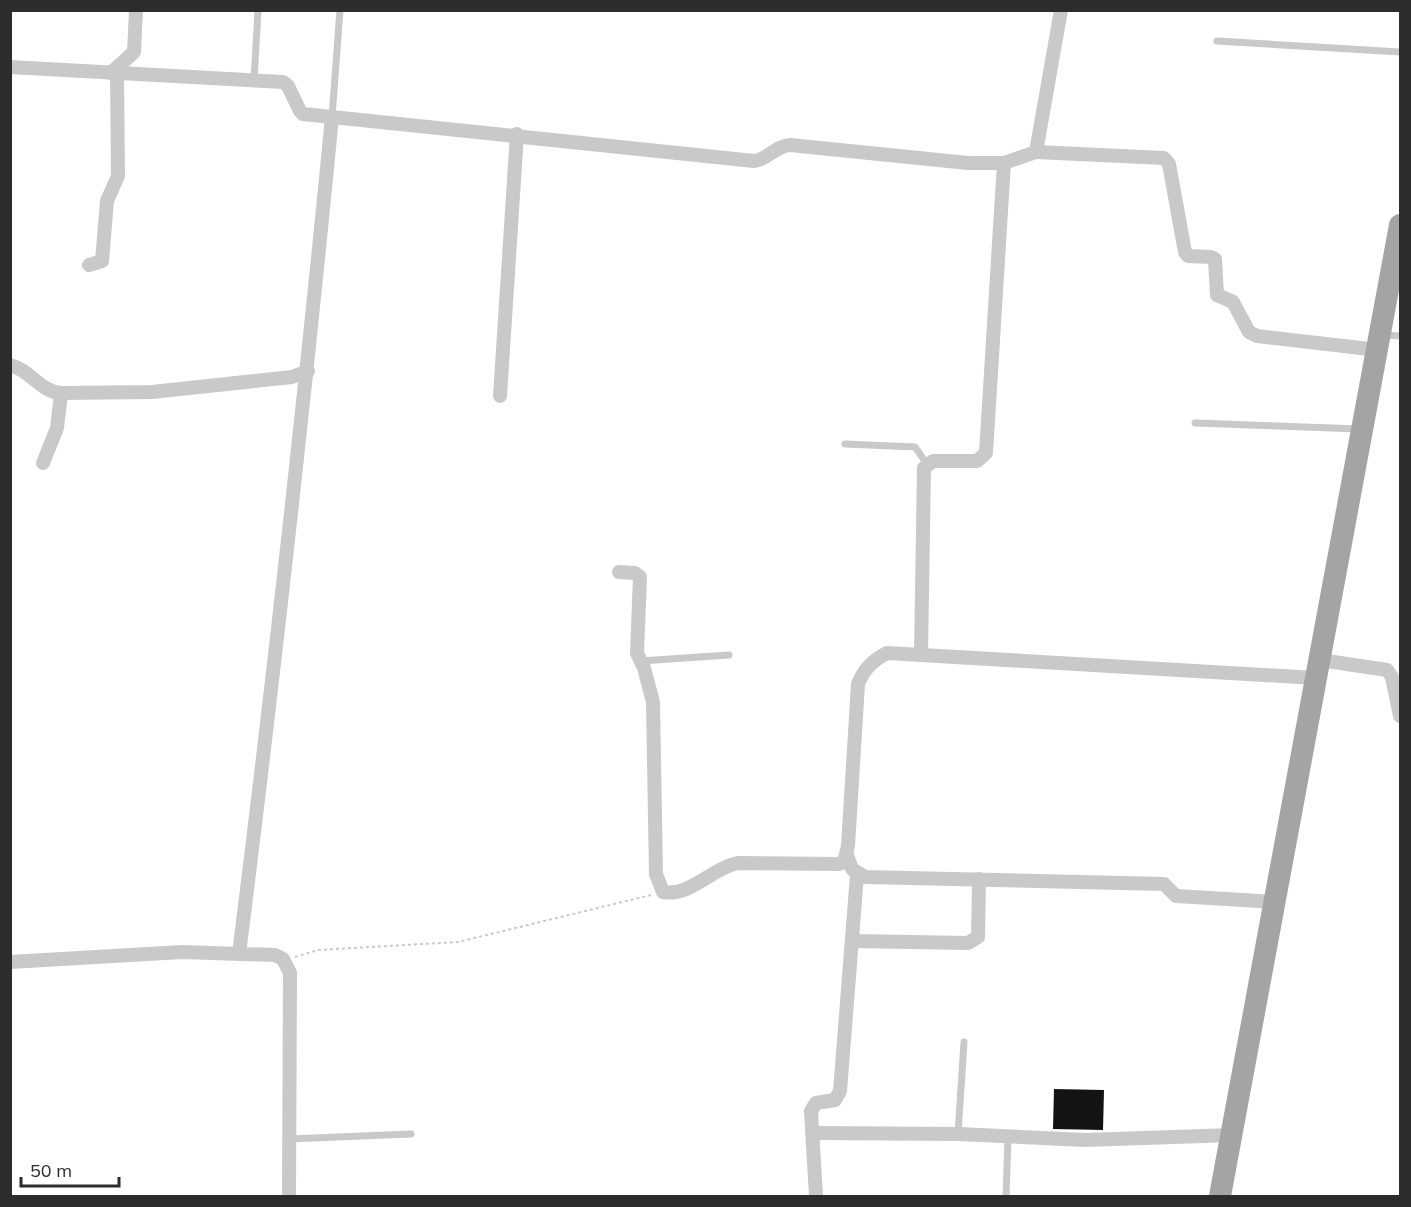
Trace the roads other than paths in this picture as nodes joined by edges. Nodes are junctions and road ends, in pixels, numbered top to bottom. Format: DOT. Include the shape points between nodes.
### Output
graph roads {
  1 [pos="136,10"];
  2 [pos="258,10"];
  3 [pos="340,10"];
  4 [pos="1061,10"];
  5 [pos="1217,41"];
  6 [pos="1401,52"];
  7 [pos="10,67"];
  8 [pos="114,73"];
  9 [pos="254,81"];
  10 [pos="332,117"];
  11 [pos="517,134"];
  12 [pos="1036,152"];
  13 [pos="1004,163"];
  14 [pos="1401,225"];
  15 [pos="89,264"];
  16 [pos="1386,340"];
  17 [pos="10,364"];
  18 [pos="308,371"];
  19 [pos="61,393"];
  20 [pos="500,396"];
  21 [pos="1195,423"];
  22 [pos="1363,429"];
  23 [pos="845,444"];
  24 [pos="43,463"];
  25 [pos="927,464"];
  26 [pos="619,572"];
  27 [pos="921,654"];
  28 [pos="729,655"];
  29 [pos="640,661"];
  30 [pos="1318,669"];
  31 [pos="1394,669"];
  32 [pos="1401,716"];
  33 [pos="847,855"];
  34 [pos="858,874"];
  35 [pos="980,879"];
  36 [pos="1275,902"];
  37 [pos="853,941"];
  38 [pos="239,954"];
  39 [pos="10,962"];
  40 [pos="964,1042"];
  41 [pos="814,1133"];
  42 [pos="411,1134"];
  43 [pos="958,1134"];
  44 [pos="1233,1135"];
  45 [pos="1008,1137"];
  46 [pos="290,1139"];
  47 [pos="290,1197"];
  48 [pos="816,1197"];
  49 [pos="1006,1197"];
  50 [pos="1220,1197"];
  1 -- 8 [label="street" via="134,52"];
  2 -- 9 [label="lane"];
  3 -- 10 [label="lane"];
  4 -- 12 [label="street"];
  5 -- 6 [label="lane"];
  7 -- 8 [label="street"];
  8 -- 9 [label="street"];
  8 -- 15 [label="street" via="118,177 107,201 102,261"];
  9 -- 10 [label="street" via="283,82 300,111"];
  10 -- 11 [label="street"];
  10 -- 18 [label="street"];
  11 -- 13 [label="street" via="753,161 782,145 790,145 968,163"];
  11 -- 20 [label="street"];
  12 -- 13 [label="street"];
  12 -- 16 [label="street" via="1164,158 1169,164 1185,252 1188,256 1215,259 1217,296 1233,302 1249,332 1257,336"];
  13 -- 25 [label="street" via="986,453 977,460"];
  14 -- 16 [label="main road"];
  16 -- 22 [label="main road"];
  17 -- 19 [label="street" via="51,392"];
  18 -- 19 [label="street" via="292,377 152,392"];
  18 -- 38 [label="street"];
  19 -- 24 [label="street" via="57,428"];
  21 -- 22 [label="lane"];
  22 -- 30 [label="main road"];
  23 -- 25 [label="lane" via="915,447"];
  25 -- 27 [label="street" via="923,473"];
  26 -- 29 [label="street" via="640,577"];
  27 -- 30 [label="street"];
  27 -- 33 [label="street" via="886,653 863,672 858,684"];
  28 -- 29 [label="lane"];
  29 -- 33 [label="street" via="653,702 656,874 663,892 682,891 738,862 839,864"];
  30 -- 31 [label="street"];
  30 -- 36 [label="main road"];
  31 -- 32 [label="street" via="1392,677"];
  33 -- 34 [label="street"];
  34 -- 35 [label="street"];
  34 -- 37 [label="street"];
  35 -- 36 [label="street" via="1164,884 1176,896"];
  35 -- 37 [label="street" via="975,941"];
  36 -- 44 [label="main road"];
  37 -- 41 [label="street" via="840,1091 835,1100 813,1106"];
  38 -- 39 [label="street" via="182,952"];
  38 -- 46 [label="street" via="275,955 284,959 288,967"];
  40 -- 43 [label="lane"];
  41 -- 43 [label="street"];
  41 -- 48 [label="street"];
  42 -- 46 [label="lane"];
  43 -- 45 [label="street"];
  44 -- 45 [label="street" via="1103,1140"];
  44 -- 50 [label="main road"];
  45 -- 49 [label="lane"];
  46 -- 47 [label="street"];
}
